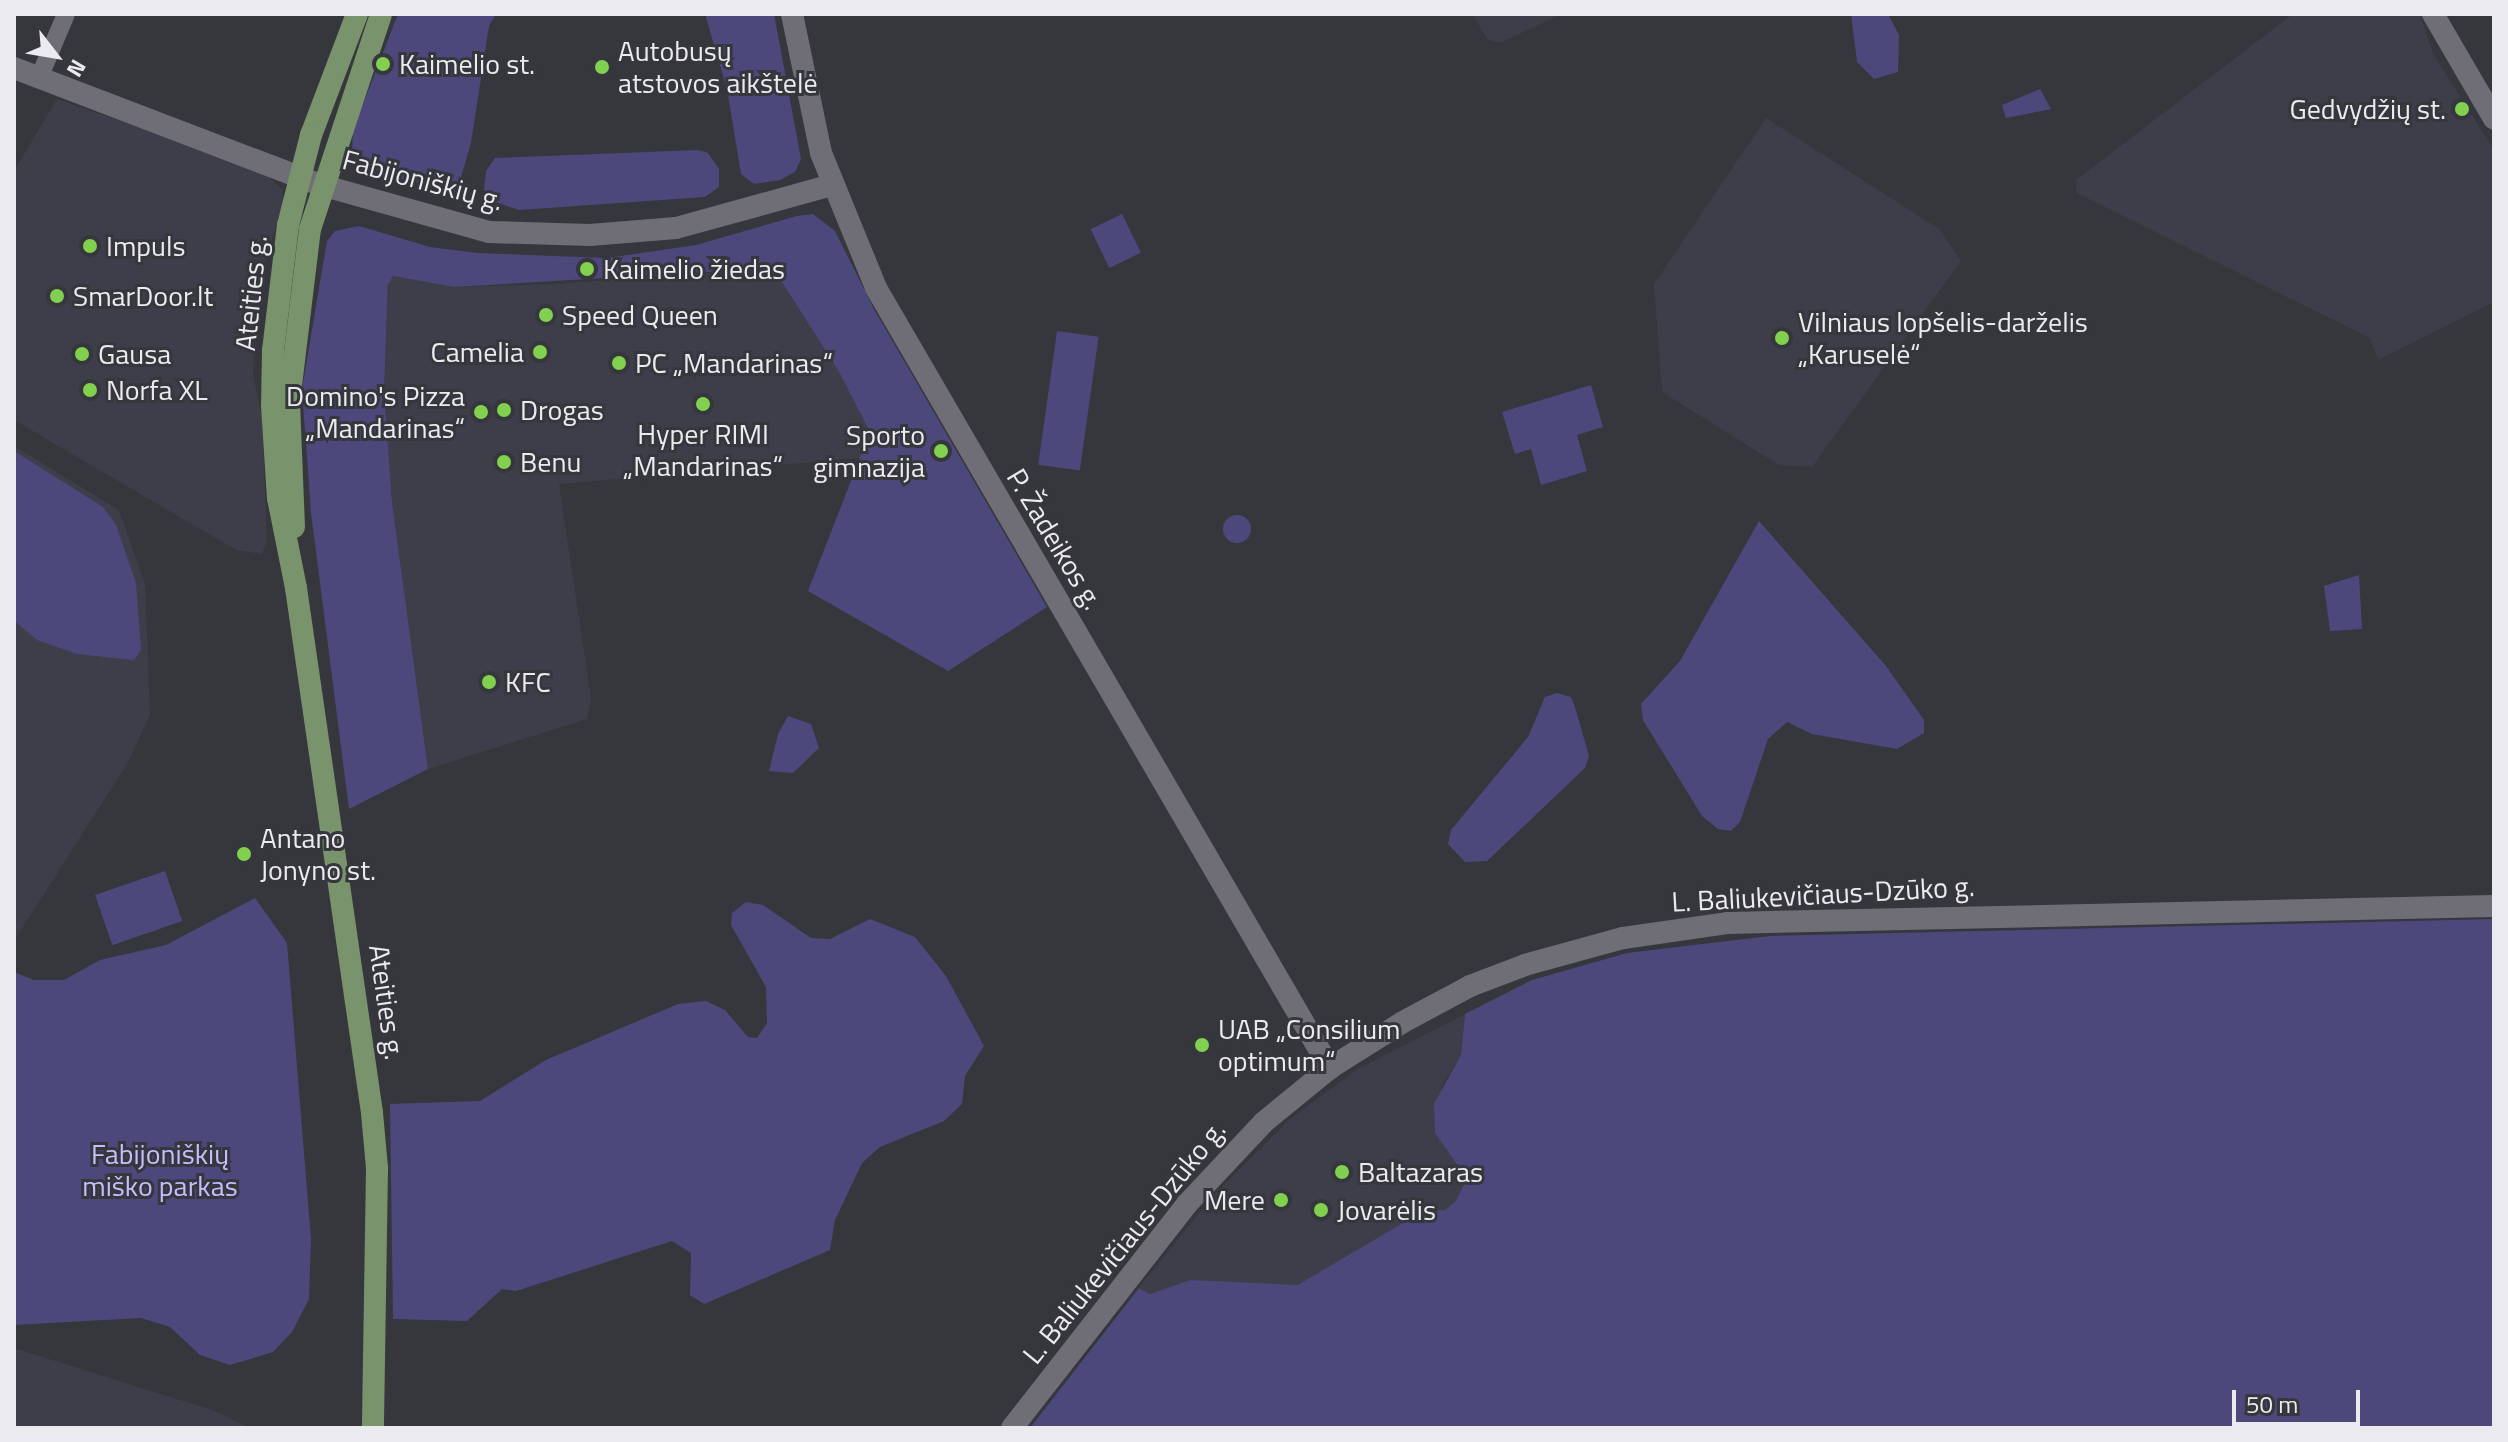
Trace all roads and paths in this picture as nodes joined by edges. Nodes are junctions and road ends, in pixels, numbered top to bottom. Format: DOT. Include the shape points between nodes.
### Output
graph roads {
  1 [pos="66,14"];
  2 [pos="357,14"];
  3 [pos="381,14"];
  4 [pos="792,14"];
  5 [pos="2433,14"];
  6 [pos="14,68"];
  7 [pos="39,78"];
  8 [pos="2494,119"];
  9 [pos="300,175"];
  10 [pos="321,185"];
  11 [pos="832,185"];
  12 [pos="296,588"];
  13 [pos="2494,906"];
  14 [pos="1330,1068"];
  15 [pos="373,1428"];
  16 [pos="1012,1428"];
  1 -- 7 [label="street"];
  2 -- 9 [label="main road, Ateities g."];
  3 -- 10 [label="main road, Ateities g."];
  4 -- 11 [label="street, P. Žadeikos g."];
  5 -- 8 [label="street"];
  6 -- 7 [label="street, Fabijoniškių g."];
  7 -- 9 [label="street, Fabijoniškių g."];
  9 -- 10 [label="street, Fabijoniškių g."];
  9 -- 12 [label="main road, Ateities g." via="278,297 272,406 278,498"];
  10 -- 11 [label="street, Fabijoniškių g." via="460,227 551,235 676,228"];
  10 -- 12 [label="main road, Ateities g." via="292,364"];
  11 -- 14 [label="street, P. Žadeikos g." via="876,288 923,372"];
  12 -- 15 [label="main road, Ateities g." via="372,1113 377,1168"];
  13 -- 14 [label="street, L. Baliukevičiaus-Dzūko g." via="1782,920 1677,929 1574,950 1470,986"];
  14 -- 16 [label="street, L. Baliukevičiaus-Dzūko g." via="1264,1122 1195,1195"];
}
